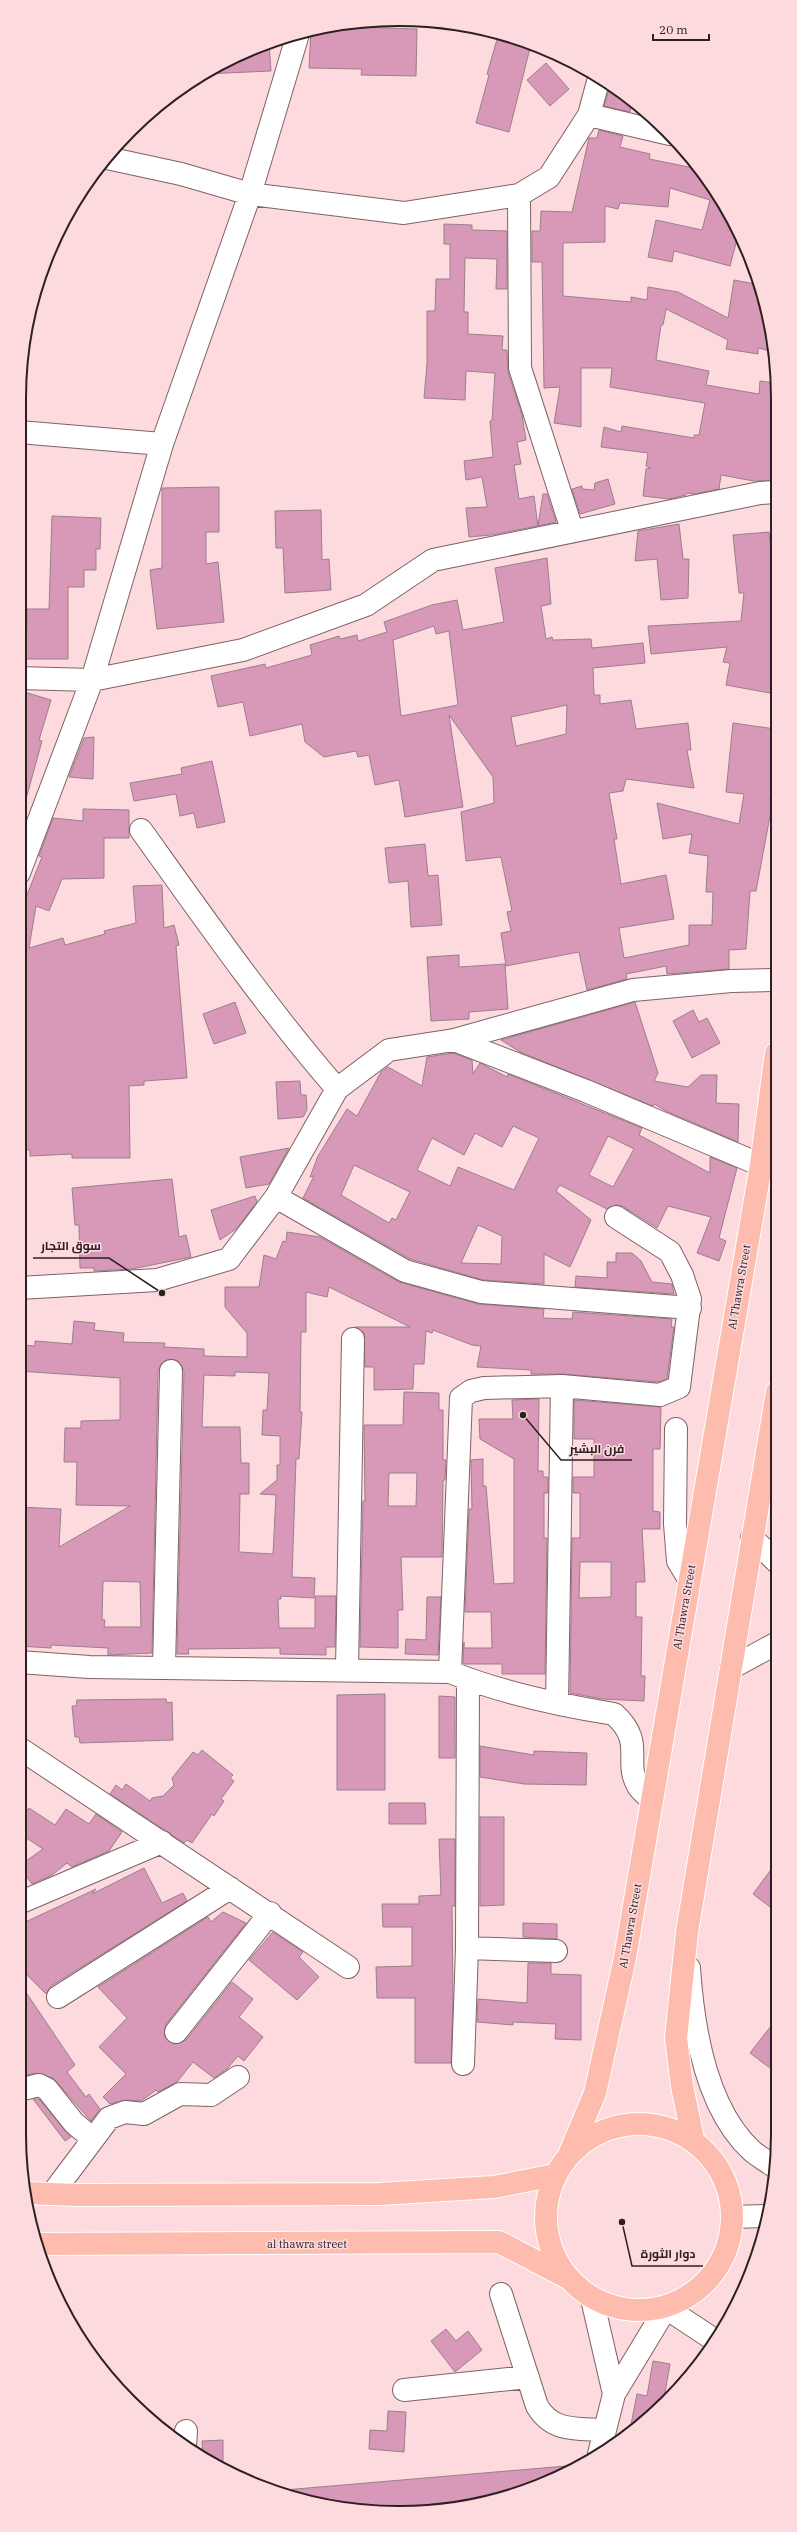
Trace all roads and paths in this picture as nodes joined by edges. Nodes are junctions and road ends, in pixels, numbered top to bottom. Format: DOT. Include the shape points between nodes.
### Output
graph roads {
  1 [pos="296,41"];
  2 [pos="597,84"];
  3 [pos="589,115"];
  4 [pos="658,131"];
  5 [pos="113,159"];
  6 [pos="250,194"];
  7 [pos="519,195"];
  8 [pos="26,433"];
  9 [pos="162,444"];
  10 [pos="771,492"];
  11 [pos="572,530"];
  12 [pos="26,678"];
  13 [pos="92,680"];
  14 [pos="141,830"];
  15 [pos="26,854"];
  16 [pos="771,980"];
  17 [pos="454,1040"];
  18 [pos="337,1089"];
  19 [pos="771,1090"];
  20 [pos="761,1165"];
  21 [pos="276,1197"];
  22 [pos="616,1217"];
  23 [pos="26,1288"];
  24 [pos="690,1308"];
  25 [pos="353,1339"];
  26 [pos="171,1371"];
  27 [pos="562,1386"];
  28 [pos="771,1427"];
  29 [pos="676,1429"];
  30 [pos="752,1538"];
  31 [pos="771,1556"];
  32 [pos="689,1579"];
  33 [pos="771,1646"];
  34 [pos="26,1662"];
  35 [pos="164,1668"];
  36 [pos="731,1668"];
  37 [pos="347,1670"];
  38 [pos="459,1676"];
  39 [pos="557,1703"];
  40 [pos="26,1759"];
  41 [pos="651,1800"];
  42 [pos="162,1842"];
  43 [pos="230,1888"];
  44 [pos="26,1899"];
  45 [pos="270,1914"];
  46 [pos="687,1932"];
  47 [pos="466,1948"];
  48 [pos="556,1951"];
  49 [pos="348,1966"];
  50 [pos="58,1997"];
  51 [pos="176,2032"];
  52 [pos="463,2064"];
  53 [pos="238,2077"];
  54 [pos="26,2088"];
  55 [pos="93,2139"];
  56 [pos="693,2140"];
  57 [pos="569,2155"];
  58 [pos="770,2163"];
  59 [pos="555,2175"];
  60 [pos="31,2193"];
  61 [pos="52,2194"];
  62 [pos="761,2216"];
  63 [pos="733,2217"];
  64 [pos="43,2244"];
  65 [pos="568,2278"];
  66 [pos="501,2294"];
  67 [pos="592,2299"];
  68 [pos="666,2308"];
  69 [pos="710,2337"];
  70 [pos="528,2378"];
  71 [pos="404,2390"];
  72 [pos="614,2394"];
  73 [pos="605,2430"];
  74 [pos="601,2446"];
  1 -- 6 [label="street"];
  2 -- 3 [label="street"];
  3 -- 4 [label="street"];
  3 -- 7 [label="street" via="549,177"];
  5 -- 6 [label="street" via="181,174"];
  6 -- 7 [label="street" via="404,213"];
  6 -- 9 [label="street"];
  7 -- 11 [label="street" via="520,368"];
  8 -- 9 [label="street"];
  9 -- 13 [label="street"];
  10 -- 11 [label="street"];
  11 -- 13 [label="street" via="433,560 366,605 243,650"];
  12 -- 13 [label="street"];
  13 -- 15 [label="street"];
  14 -- 18 [label="street" via="287,1030"];
  16 -- 17 [label="street" via="633,990"];
  17 -- 18 [label="street" via="389,1050"];
  17 -- 20 [label="street" via="586,1091"];
  18 -- 21 [label="street"];
  19 -- 20 [label="main road, Al Thawra Street"];
  20 -- 32 [label="main road, Al Thawra Street"];
  21 -- 23 [label="street" via="229,1259 157,1280"];
  21 -- 24 [label="street" via="405,1271 473,1290"];
  22 -- 24 [label="street" via="670,1252 684,1281"];
  24 -- 27 [label="street" via="679,1387 671,1393 660,1395"];
  25 -- 37 [label="street"];
  26 -- 35 [label="street"];
  27 -- 38 [label="street" via="484,1388 471,1391 461,1398"];
  27 -- 39 [label="street"];
  28 -- 30 [label="main road"];
  29 -- 32 [label="street" via="675,1524 678,1561"];
  30 -- 31 [label="street"];
  30 -- 36 [label="main road"];
  32 -- 41 [label="main road, Al Thawra Street"];
  33 -- 36 [label="street"];
  34 -- 35 [label="street"];
  35 -- 37 [label="street"];
  36 -- 46 [label="main road"];
  37 -- 38 [label="street"];
  38 -- 39 [label="street"];
  38 -- 47 [label="street"];
  39 -- 41 [label="street" via="614,1714 620,1720 633,1742 633,1769 638,1786"];
  40 -- 42 [label="street"];
  41 -- 57 [label="main road, Al Thawra Street" via="626,1958 595,2093"];
  42 -- 43 [label="street"];
  42 -- 44 [label="street"];
  43 -- 45 [label="street"];
  43 -- 50 [label="street"];
  45 -- 49 [label="street"];
  45 -- 51 [label="street"];
  46 -- 56 [label="main road" via="676,2038"];
  46 -- 58 [label="street" via="691,1999 701,2052 712,2086 730,2124 752,2150"];
  47 -- 48 [label="street"];
  47 -- 52 [label="street"];
  53 -- 55 [label="street" via="211,2095 180,2094 144,2114 125,2112 109,2118"];
  54 -- 55 [label="street" via="39,2085 48,2089 74,2122"];
  55 -- 61 [label="street"];
  56 -- 57 [label="main road" via="668,2127 641,2123 615,2126 590,2137"];
  56 -- 63 [label="main road" via="718,2167 728,2187"];
  57 -- 59 [label="main road"];
  59 -- 61 [label="main road" via="494,2187 380,2194"];
  59 -- 65 [label="main road" via="547,2198 546,2226 553,2254"];
  60 -- 61 [label="main road"];
  62 -- 63 [label="street"];
  63 -- 68 [label="main road" via="729,2247 715,2273 693,2294"];
  64 -- 65 [label="main road, al thawra street" via="499,2242"];
  65 -- 67 [label="main road"];
  66 -- 70 [label="street"];
  67 -- 68 [label="main road" via="616,2308 641,2311"];
  67 -- 72 [label="street"];
  68 -- 69 [label="street"];
  68 -- 72 [label="street"];
  70 -- 71 [label="street"];
  70 -- 73 [label="street" via="537,2406 544,2418 557,2427"];
  72 -- 73 [label="street"];
  73 -- 74 [label="street"];
}
